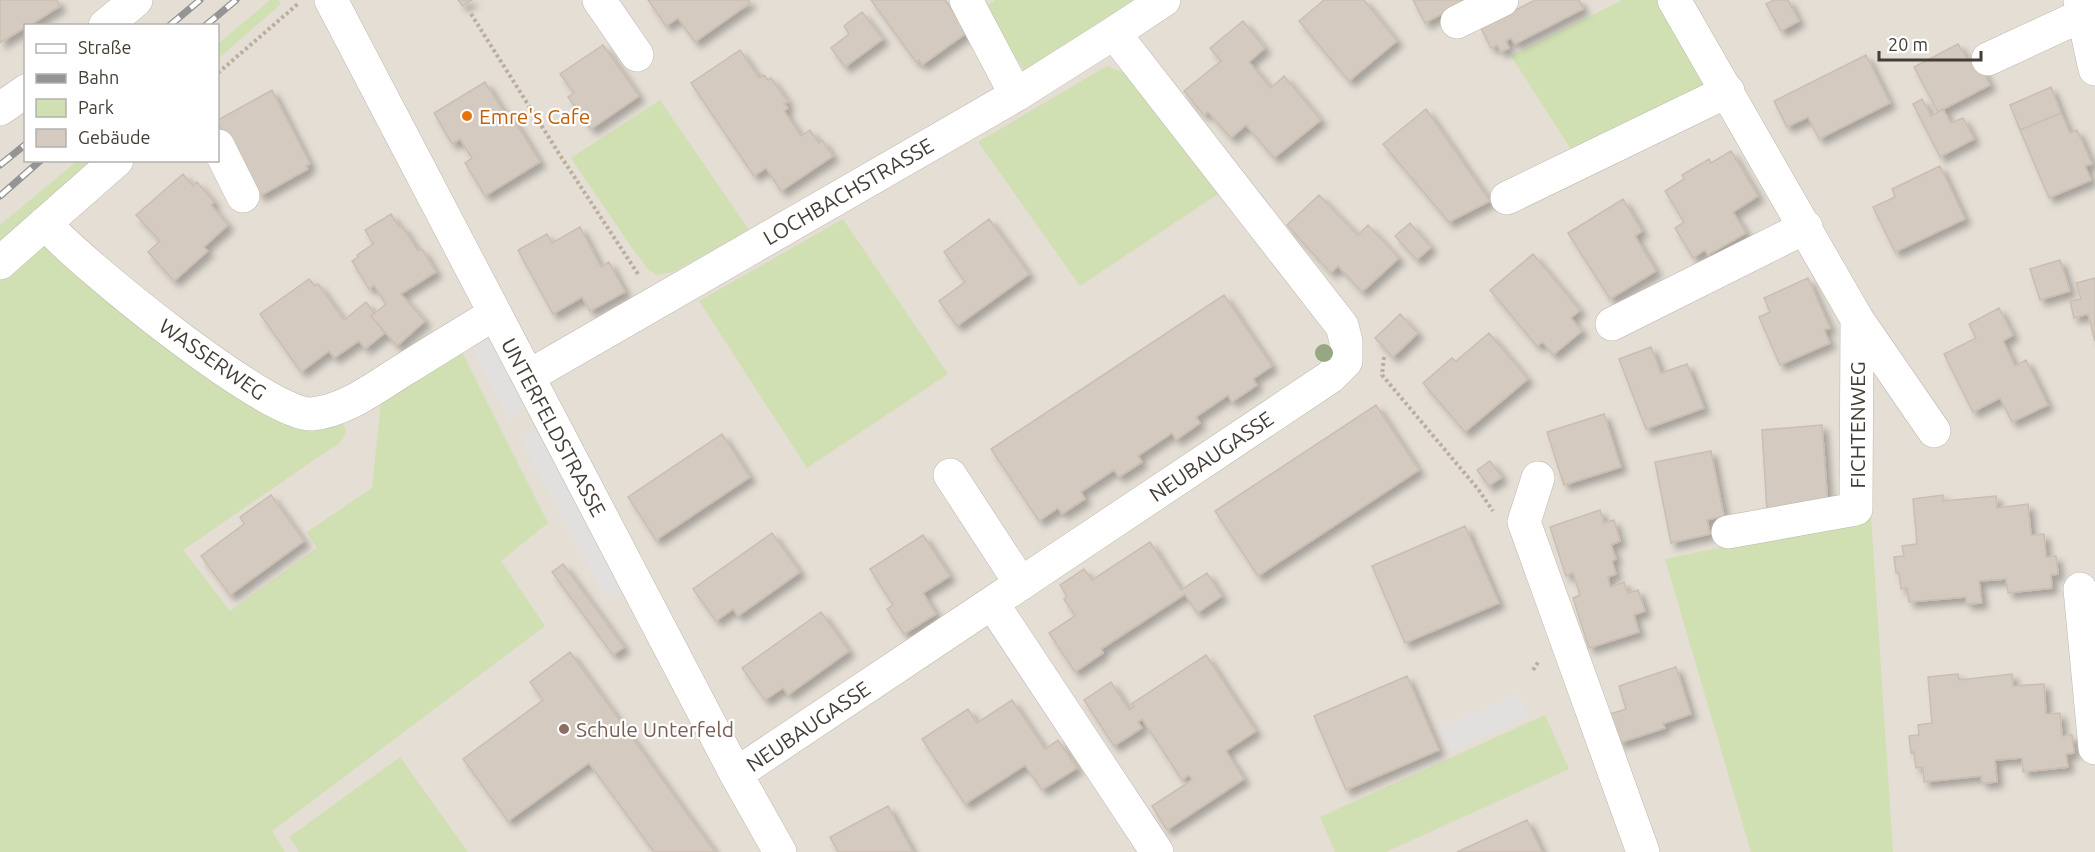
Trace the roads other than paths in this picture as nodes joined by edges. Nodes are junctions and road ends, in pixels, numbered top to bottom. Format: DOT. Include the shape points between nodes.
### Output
graph roads {
  1 [pos="136,0"];
  2 [pos="331,0"];
  3 [pos="599,0"];
  4 [pos="966,0"];
  5 [pos="1164,0"];
  6 [pos="1502,0"];
  7 [pos="1674,0"];
  8 [pos="2082,7"];
  9 [pos="1457,22"];
  10 [pos="107,24"];
  11 [pos="1114,33"];
  12 [pos="637,55"];
  13 [pos="1988,59"];
  14 [pos="2095,69"];
  15 [pos="1728,91"];
  16 [pos="24,92"];
  17 [pos="1016,95"];
  18 [pos="0,110"];
  19 [pos="219,148"];
  20 [pos="115,162"];
  21 [pos="243,196"];
  22 [pos="1507,198"];
  23 [pos="45,223"];
  24 [pos="1806,227"];
  25 [pos="0,263"];
  26 [pos="494,314"];
  27 [pos="1857,319"];
  28 [pos="1612,324"];
  29 [pos="529,376"];
  30 [pos="1934,431"];
  31 [pos="951,475"];
  32 [pos="1538,478"];
  33 [pos="1728,532"];
  34 [pos="1021,584"];
  35 [pos="2080,589"];
  36 [pos="992,603"];
  37 [pos="2095,748"];
  38 [pos="736,774"];
  39 [pos="780,852"];
  40 [pos="1157,852"];
  41 [pos="1643,852"];
  1 -- 10 [label="street"];
  2 -- 26 [label="street, UNTERFELDSTRASSE"];
  3 -- 12 [label="street"];
  4 -- 17 [label="street"];
  5 -- 11 [label="street, LOCHBACHSTRASSE"];
  6 -- 9 [label="street"];
  7 -- 15 [label="street, FICHTENWEG"];
  8 -- 13 [label="street"];
  8 -- 14 [label="street"];
  11 -- 17 [label="street, LOCHBACHSTRASSE"];
  11 -- 34 [label="street, NEUBAUGASSE" via="1342,326 1346,361 1330,377"];
  15 -- 22 [label="street"];
  15 -- 24 [label="street, FICHTENWEG"];
  16 -- 18 [label="street"];
  17 -- 29 [label="street, LOCHBACHSTRASSE"];
  19 -- 21 [label="street"];
  20 -- 23 [label="street"];
  23 -- 25 [label="street"];
  23 -- 26 [label="street, WASSERWEG" via="66,246 138,306 238,380 310,415 337,409"];
  24 -- 27 [label="street, FICHTENWEG"];
  24 -- 28 [label="street"];
  26 -- 29 [label="street, UNTERFELDSTRASSE"];
  27 -- 30 [label="street, FICHTENWEG"];
  27 -- 33 [label="street, FICHTENWEG" via="1856,509"];
  29 -- 38 [label="street, UNTERFELDSTRASSE"];
  31 -- 34 [label="street"];
  32 -- 41 [label="street" via="1524,522"];
  34 -- 36 [label="street, NEUBAUGASSE"];
  35 -- 37 [label="street"];
  36 -- 38 [label="street, NEUBAUGASSE"];
  36 -- 40 [label="street"];
  38 -- 39 [label="street, UNTERFELDSTRASSE"];
}
